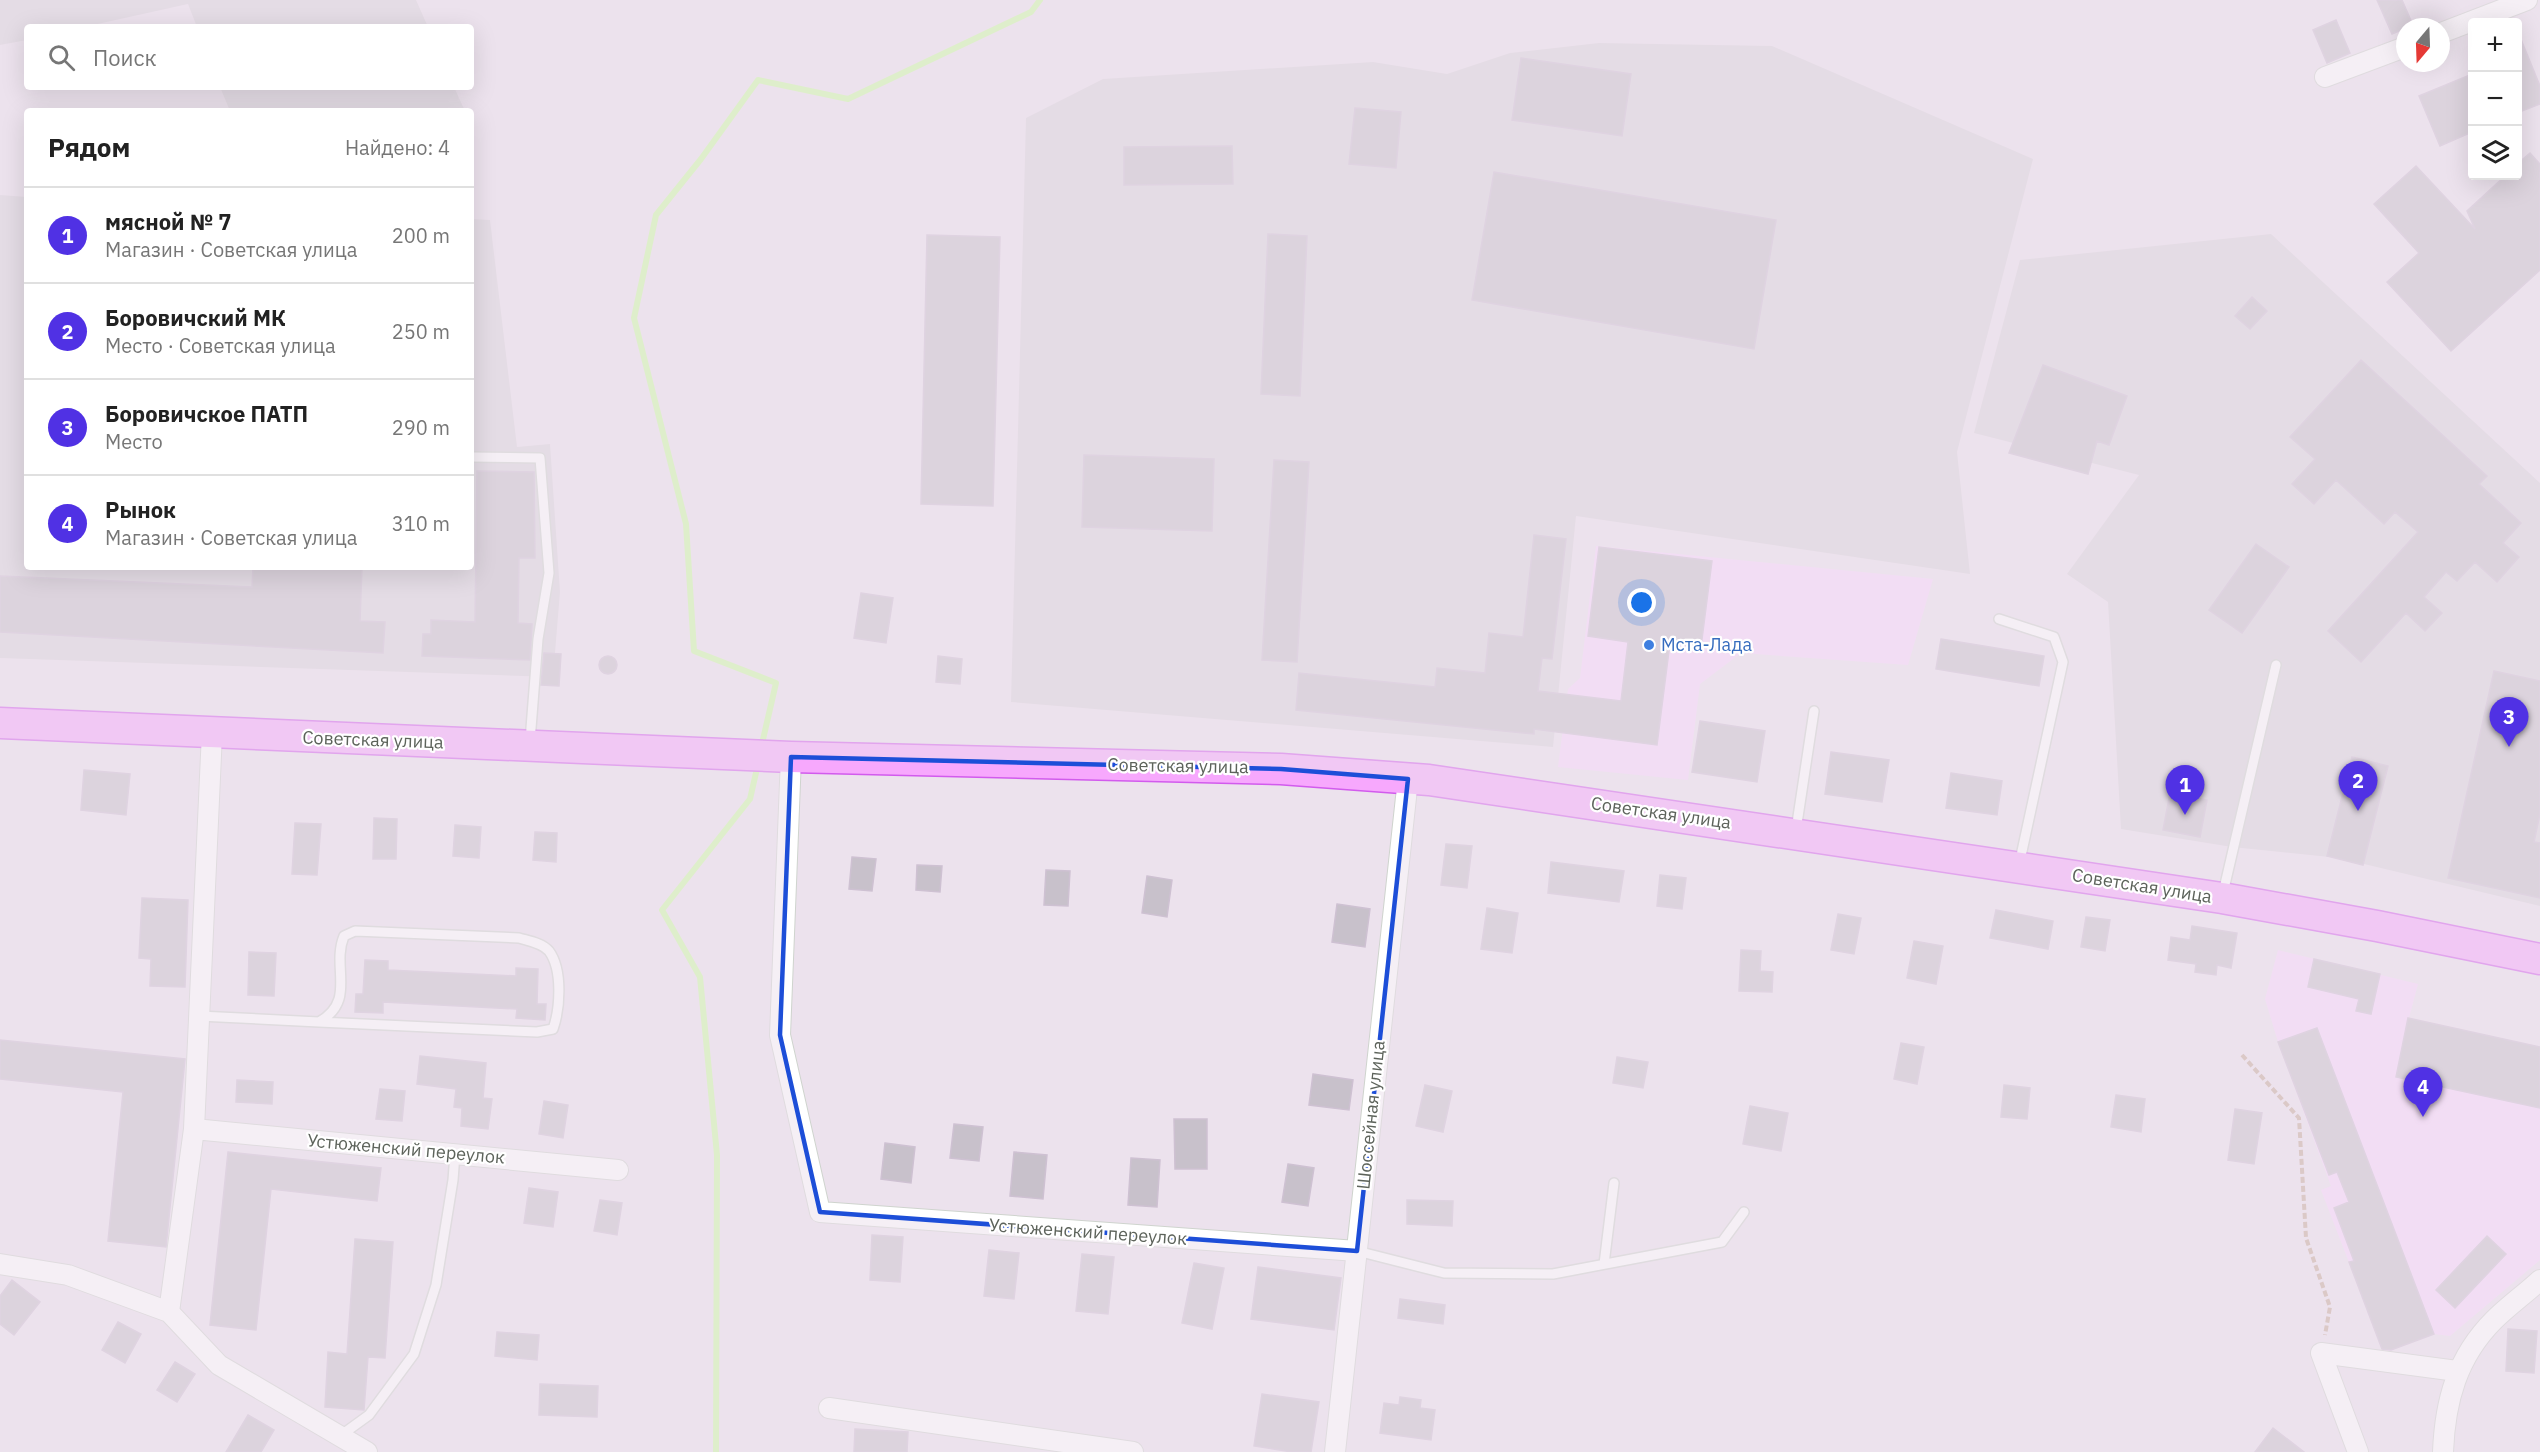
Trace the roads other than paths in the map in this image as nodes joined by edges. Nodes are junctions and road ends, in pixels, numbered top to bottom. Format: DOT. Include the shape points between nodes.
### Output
graph roads {
  1 [pos="2527,0"];
  2 [pos="2450,30"];
  3 [pos="2396,50"];
  4 [pos="2325,77"];
  5 [pos="474,457"];
  6 [pos="1999,619"];
  7 [pos="2276,665"];
  8 [pos="1814,711"];
  9 [pos="0,723"];
  10 [pos="212,733"];
  11 [pos="529,746"];
  12 [pos="770,756"];
  13 [pos="1408,779"];
  14 [pos="1796,833"];
  15 [pos="2018,867"];
  16 [pos="2222,898"];
  17 [pos="2540,958"];
  18 [pos="199,1016"];
  19 [pos="319,1022"];
  20 [pos="194,1129"];
  21 [pos="455,1154"];
  22 [pos="618,1170"];
  23 [pos="1614,1184"];
  24 [pos="1744,1212"];
  25 [pos="1357,1251"];
  26 [pos="0,1264"];
  27 [pos="1604,1264"];
  28 [pos="2536,1288"];
  29 [pos="169,1312"];
  30 [pos="2457,1371"];
  31 [pos="829,1408"];
  32 [pos="340,1436"];
  33 [pos="367,1452"];
  34 [pos="1133,1452"];
  35 [pos="1335,1452"];
  36 [pos="2358,1452"];
  37 [pos="2443,1452"];
  1 -- 2 [label="street"];
  3 -- 4 [label="street"];
  5 -- 11 [label="lane" via="540,458 549,573 538,639"];
  6 -- 15 [label="lane" via="2054,637 2062,662"];
  7 -- 16 [label="lane"];
  8 -- 14 [label="lane"];
  9 -- 10 [label="main road, Советская улица"];
  10 -- 11 [label="main road, Советская улица"];
  10 -- 18 [label="street"];
  11 -- 12 [label="main road, Советская улица"];
  12 -- 13 [label="main road, Советская улица" via="1281,769"];
  12 -- 25 [label="street, Устюженский переулок" via="780,1035 819,1212"];
  13 -- 14 [label="main road, Советская улица"];
  13 -- 25 [label="street, Шоссейная улица"];
  14 -- 15 [label="main road, Советская улица"];
  15 -- 16 [label="main road, Советская улица"];
  16 -- 17 [label="main road, Советская улица"];
  18 -- 19 [label="lane"];
  18 -- 20 [label="street"];
  19 -- 19 [label="lane" via="332,1014 340,998 340,945 344,936 355,931 519,938 548,951 557,971 558,1015 553,1029 537,1032"];
  20 -- 21 [label="street, Устюженский переулок"];
  20 -- 29 [label="street"];
  21 -- 22 [label="street, Устюженский переулок"];
  21 -- 32 [label="lane" via="436,1285 414,1354 369,1415"];
  23 -- 27 [label="lane"];
  24 -- 27 [label="lane" via="1722,1242"];
  25 -- 27 [label="lane" via="1444,1273 1553,1274"];
  25 -- 35 [label="street, Шоссейная улица"];
  26 -- 29 [label="street" via="68,1275"];
  28 -- 30 [label="street" via="2493,1321"];
  29 -- 32 [label="street" via="219,1365"];
  30 -- 36 [label="street" via="2321,1353"];
  30 -- 37 [label="street" via="2444,1427"];
  31 -- 34 [label="street"];
  32 -- 33 [label="street"];
}
